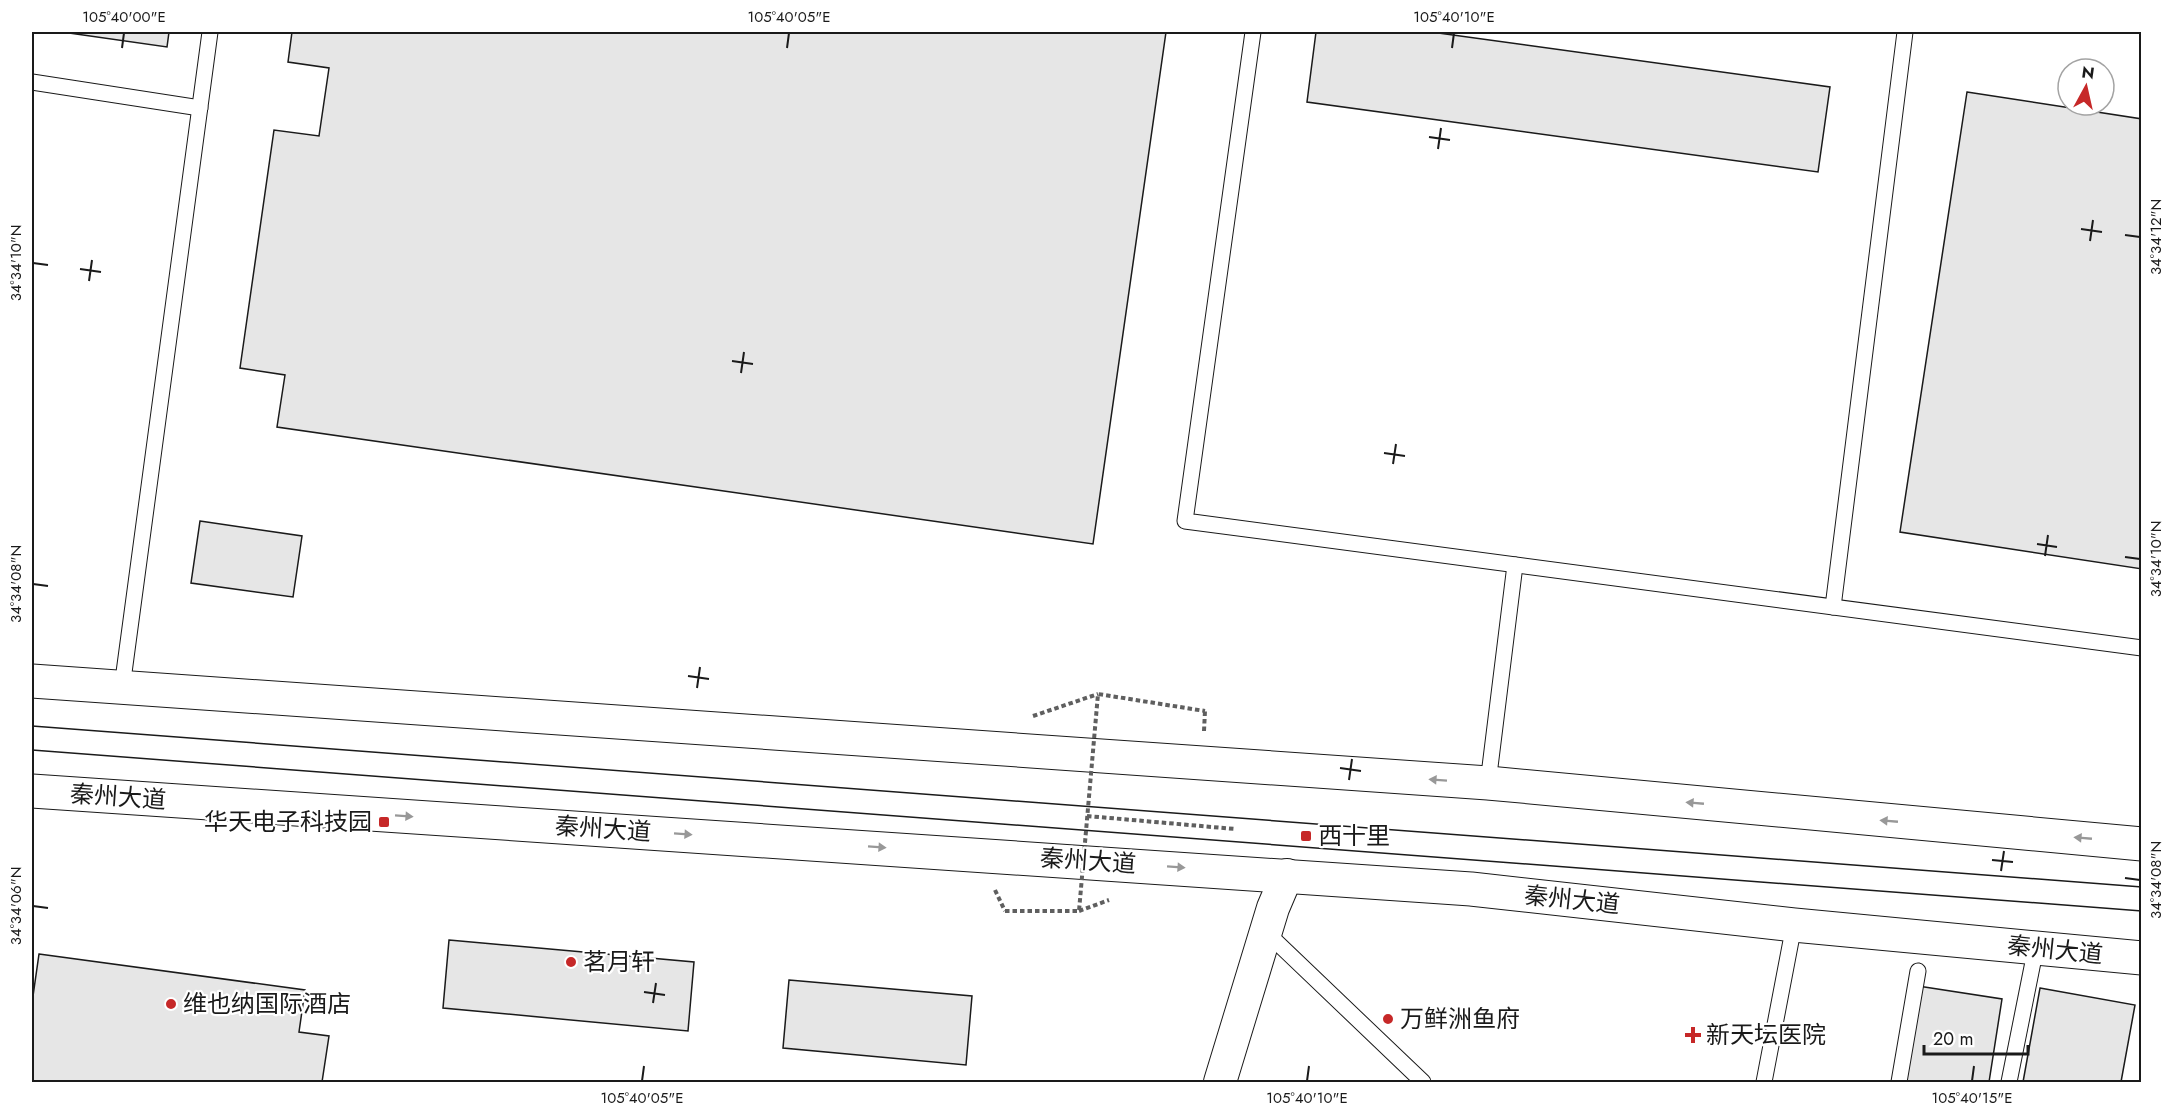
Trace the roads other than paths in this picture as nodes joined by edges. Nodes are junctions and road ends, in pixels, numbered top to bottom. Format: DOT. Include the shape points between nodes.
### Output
graph roads {
  1 [pos="210,32"];
  2 [pos="1253,32"];
  3 [pos="1905,32"];
  4 [pos="32,82"];
  5 [pos="200,108"];
  6 [pos="1515,565"];
  7 [pos="1833,607"];
  8 [pos="2142,648"];
  9 [pos="32,681"];
  10 [pos="124,687"];
  11 [pos="1488,783"];
  12 [pos="32,791"];
  13 [pos="2142,844"];
  14 [pos="1287,875"];
  15 [pos="1794,925"];
  16 [pos="1266,932"];
  17 [pos="2036,947"];
  18 [pos="2142,958"];
  19 [pos="1918,971"];
  20 [pos="1220,1083"];
  21 [pos="1423,1083"];
  22 [pos="1764,1083"];
  23 [pos="1899,1083"];
  24 [pos="2009,1083"];
  1 -- 5 [label="lane"];
  2 -- 6 [label="lane" via="1185,521"];
  3 -- 7 [label="lane"];
  4 -- 5 [label="lane"];
  5 -- 10 [label="lane"];
  6 -- 7 [label="lane"];
  6 -- 11 [label="lane"];
  7 -- 8 [label="lane"];
  9 -- 10 [label="highway"];
  11 -- 10 [label="highway, one-way"];
  13 -- 11 [label="highway, one-way"];
  12 -- 14 [label="highway, 秦州大道, one-way"];
  14 -- 15 [label="highway, 秦州大道" via="1471,889"];
  14 -- 16 [label="street"];
  15 -- 17 [label="highway, 秦州大道"];
  15 -- 22 [label="lane"];
  16 -- 20 [label="street"];
  16 -- 21 [label="lane"];
  17 -- 18 [label="highway, 秦州大道"];
  17 -- 24 [label="lane"];
  19 -- 23 [label="lane"];
}
